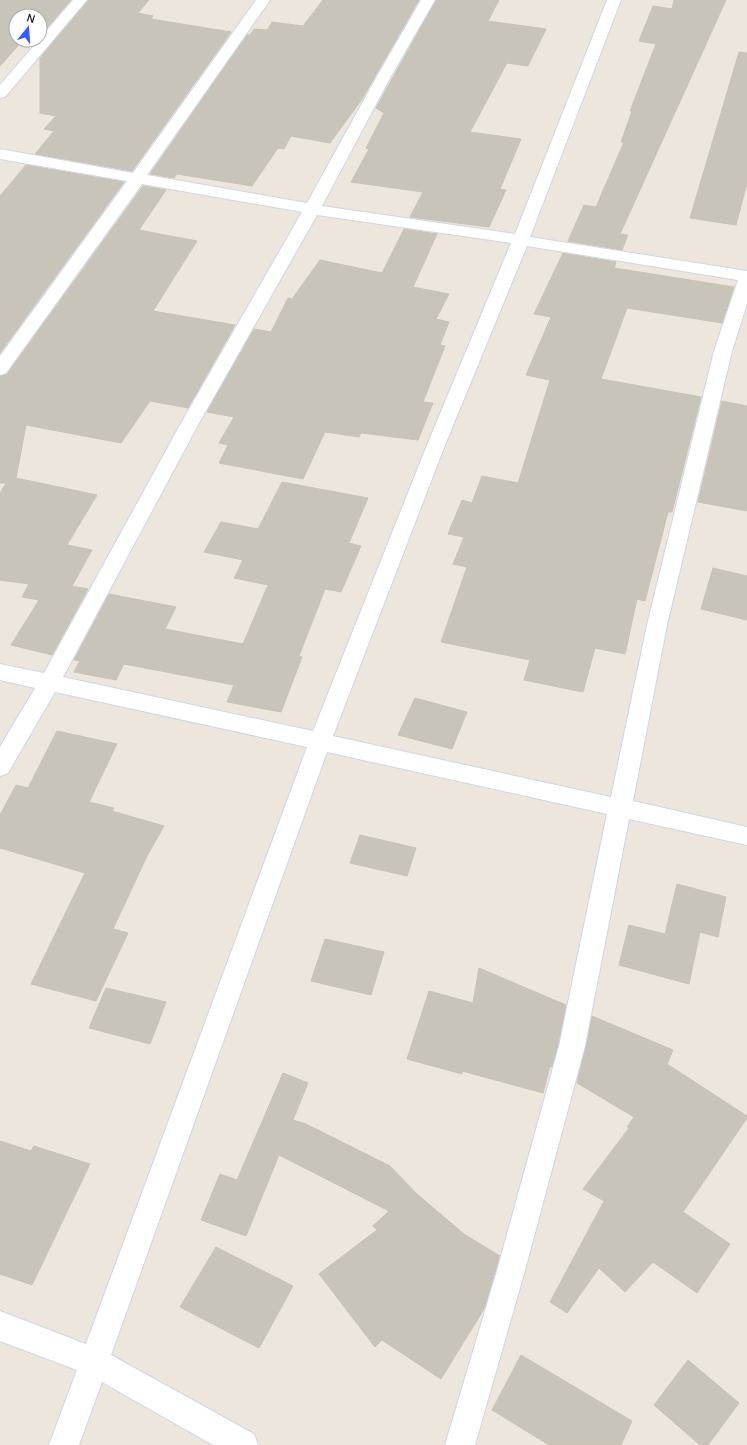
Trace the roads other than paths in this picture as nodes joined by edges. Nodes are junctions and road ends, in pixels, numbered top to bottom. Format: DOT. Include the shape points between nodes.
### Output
graph roads {
  1 [pos="80,0"];
  2 [pos="263,0"];
  3 [pos="428,0"];
  4 [pos="614,0"];
  5 [pos="0,94"];
  6 [pos="0,154"];
  7 [pos="138,179"];
  8 [pos="312,209"];
  9 [pos="521,240"];
  10 [pos="747,277"];
  11 [pos="0,369"];
  12 [pos="0,672"];
  13 [pos="49,683"];
  14 [pos="320,741"];
  15 [pos="0,767"];
  16 [pos="620,807"];
  17 [pos="747,836"];
  18 [pos="0,1326"];
  19 [pos="95,1362"];
  20 [pos="64,1445"];
  21 [pos="243,1445"];
  22 [pos="460,1445"];
  1 -- 5 [label="street"];
  2 -- 7 [label="street"];
  3 -- 8 [label="street"];
  4 -- 9 [label="street"];
  6 -- 7 [label="street"];
  7 -- 8 [label="street"];
  7 -- 11 [label="street"];
  8 -- 9 [label="street"];
  8 -- 13 [label="street" via="189,425"];
  9 -- 10 [label="street"];
  9 -- 14 [label="street" via="436,445"];
  10 -- 16 [label="street" via="723,351 657,625"];
  12 -- 13 [label="street"];
  13 -- 14 [label="street"];
  13 -- 15 [label="street"];
  14 -- 16 [label="street"];
  14 -- 19 [label="street"];
  16 -- 17 [label="street"];
  16 -- 22 [label="street" via="572,1046"];
  18 -- 19 [label="street"];
  19 -- 20 [label="street"];
  19 -- 21 [label="street"];
}
